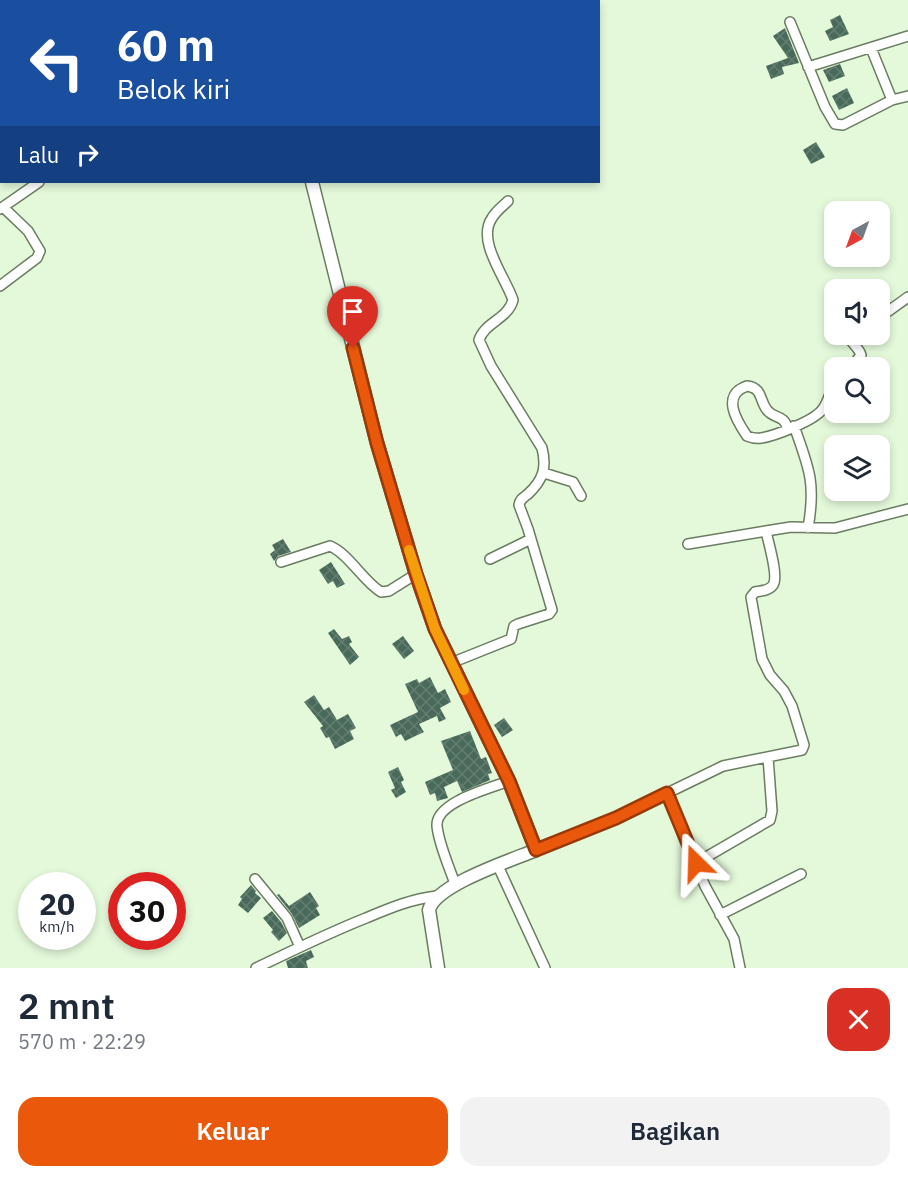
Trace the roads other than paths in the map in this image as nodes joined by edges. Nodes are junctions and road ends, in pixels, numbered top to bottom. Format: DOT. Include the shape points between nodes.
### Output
graph roads {
  1 [pos="790,22"];
  2 [pos="908,36"];
  3 [pos="871,48"];
  4 [pos="808,67"];
  5 [pos="908,96"];
  6 [pos="892,100"];
  7 [pos="38,183"];
  8 [pos="312,183"];
  9 [pos="508,201"];
  10 [pos="1,208"];
  11 [pos="0,286"];
  12 [pos="908,297"];
  13 [pos="890,310"];
  14 [pos="824,408"];
  15 [pos="791,428"];
  16 [pos="544,472"];
  17 [pos="581,496"];
  18 [pos="908,508"];
  19 [pos="808,528"];
  20 [pos="766,531"];
  21 [pos="531,539"];
  22 [pos="688,544"];
  23 [pos="490,559"];
  24 [pos="282,562"];
  25 [pos="416,574"];
  26 [pos="451,663"];
  27 [pos="768,757"];
  28 [pos="509,781"];
  29 [pos="667,793"];
  30 [pos="536,850"];
  31 [pos="696,863"];
  32 [pos="498,866"];
  33 [pos="801,874"];
  34 [pos="255,879"];
  35 [pos="455,884"];
  36 [pos="437,896"];
  37 [pos="720,915"];
  38 [pos="300,947"];
  39 [pos="255,968"];
  40 [pos="438,968"];
  41 [pos="545,968"];
  42 [pos="741,968"];
  1 -- 4 [label="street"];
  2 -- 3 [label="street"];
  3 -- 4 [label="street"];
  3 -- 6 [label="street"];
  4 -- 6 [label="street" via="835,124 843,125"];
  5 -- 6 [label="street"];
  7 -- 10 [label="street"];
  8 -- 25 [label="street" via="377,443"];
  9 -- 16 [label="street" via="491,219 487,233 499,273 513,300 507,313 483,331 479,340 542,448"];
  10 -- 11 [label="street" via="28,231 40,251 38,258"];
  12 -- 13 [label="street"];
  14 -- 15 [label="street"];
  15 -- 15 [label="street" via="763,438 747,436 732,407 733,397 747,386 757,389 767,410"];
  15 -- 19 [label="street" via="811,473 813,492"];
  16 -- 17 [label="street" via="573,482"];
  16 -- 21 [label="street" via="519,503"];
  18 -- 19 [label="street" via="836,528"];
  19 -- 20 [label="street"];
  20 -- 22 [label="street"];
  20 -- 27 [label="street" via="774,584 751,597 762,659 792,706 804,745 800,751"];
  21 -- 23 [label="street"];
  21 -- 26 [label="street" via="551,612 514,626 512,639"];
  24 -- 25 [label="street" via="330,546 381,592"];
  25 -- 26 [label="street"];
  26 -- 28 [label="street"];
  27 -- 29 [label="street" via="723,766"];
  27 -- 31 [label="street" via="770,820"];
  28 -- 30 [label="street"];
  28 -- 35 [label="street" via="451,804 440,814 437,825"];
  29 -- 30 [label="street"];
  29 -- 31 [label="street"];
  30 -- 32 [label="street"];
  31 -- 37 [label="street"];
  32 -- 35 [label="street"];
  32 -- 41 [label="street"];
  33 -- 37 [label="street"];
  34 -- 38 [label="street" via="287,918"];
  35 -- 36 [label="street"];
  36 -- 38 [label="street" via="402,903"];
  36 -- 40 [label="street" via="429,910"];
  37 -- 42 [label="street" via="734,939"];
  38 -- 39 [label="street"];
}
